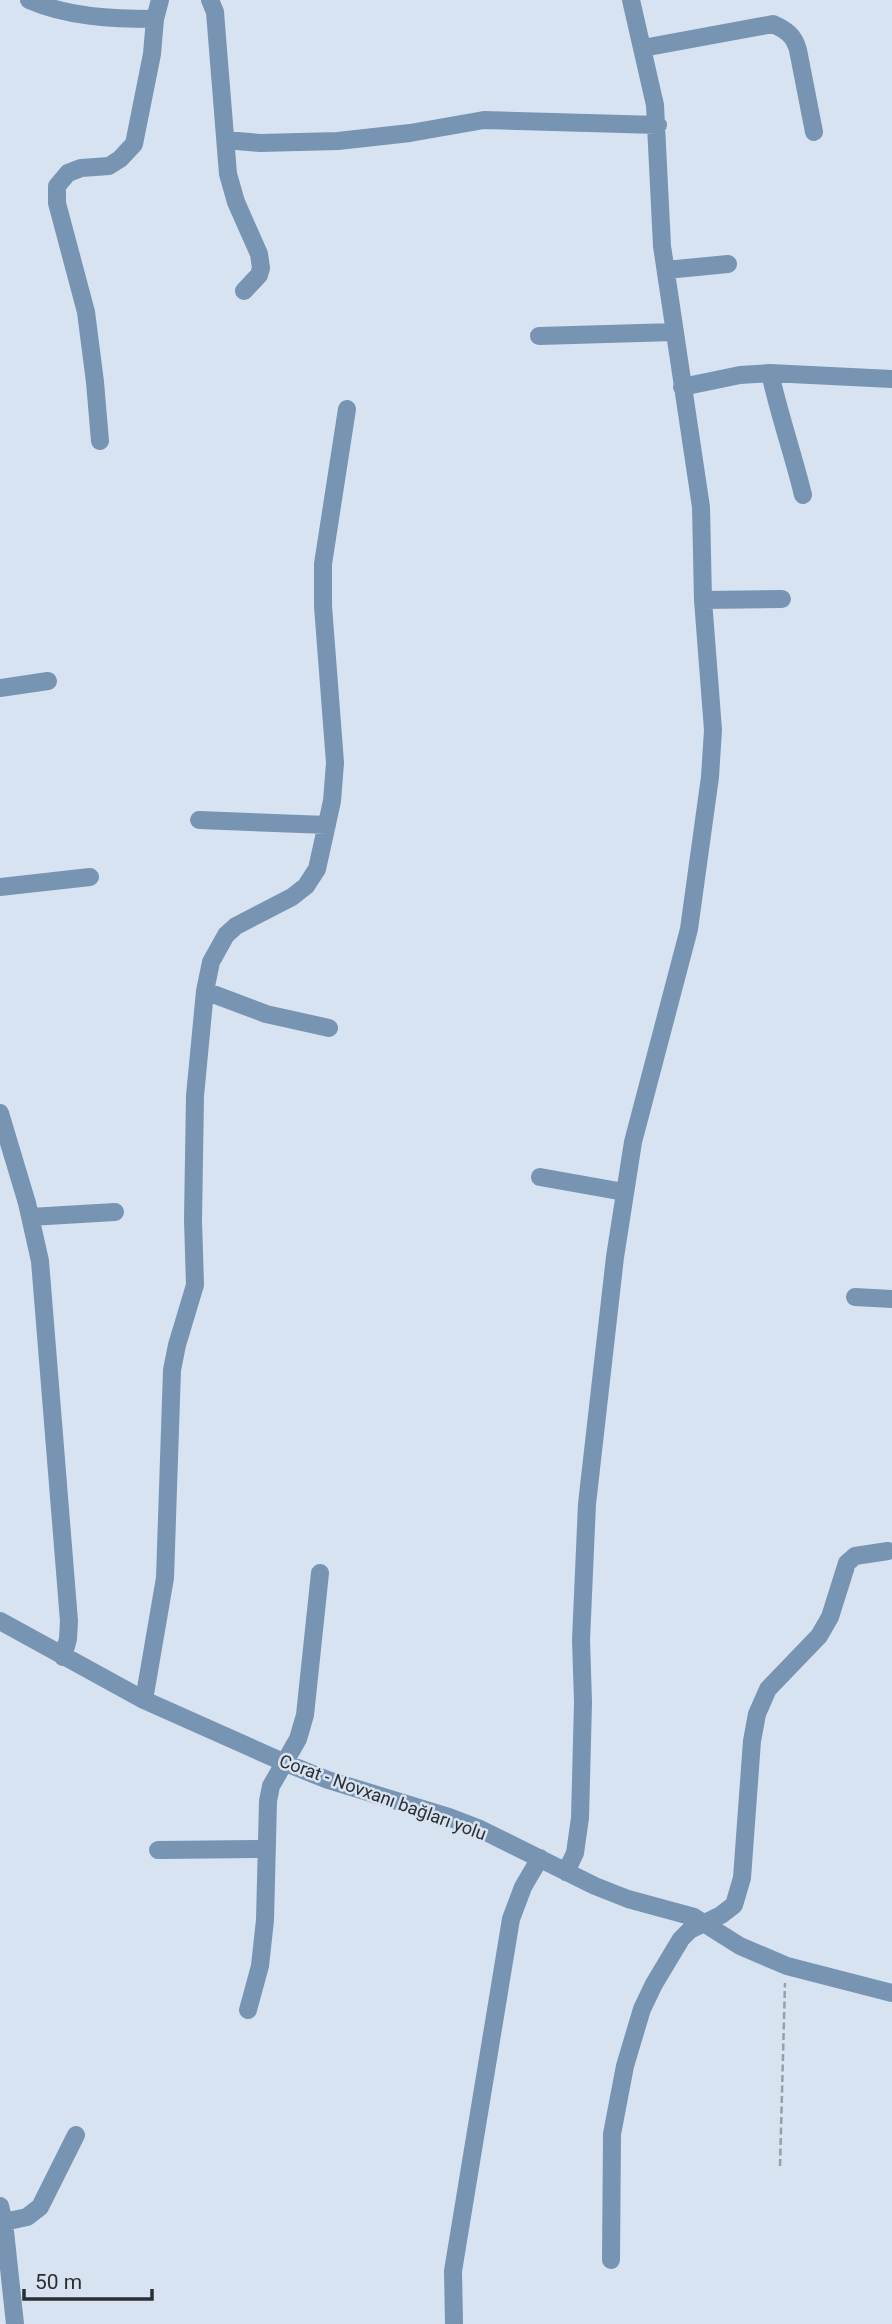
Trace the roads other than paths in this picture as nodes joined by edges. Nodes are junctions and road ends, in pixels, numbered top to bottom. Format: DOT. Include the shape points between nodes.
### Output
graph roads {
  1 [pos="29,0"];
  2 [pos="160,0"];
  3 [pos="210,0"];
  4 [pos="631,0"];
  5 [pos="155,19"];
  6 [pos="643,48"];
  7 [pos="658,125"];
  8 [pos="814,132"];
  9 [pos="226,140"];
  10 [pos="728,264"];
  11 [pos="666,270"];
  12 [pos="244,291"];
  13 [pos="674,332"];
  14 [pos="540,336"];
  15 [pos="770,373"];
  16 [pos="892,379"];
  17 [pos="682,387"];
  18 [pos="347,409"];
  19 [pos="100,441"];
  20 [pos="803,495"];
  21 [pos="782,599"];
  22 [pos="702,600"];
  23 [pos="48,681"];
  24 [pos="0,688"];
  25 [pos="199,820"];
  26 [pos="327,825"];
  27 [pos="90,877"];
  28 [pos="0,887"];
  29 [pos="205,991"];
  30 [pos="330,1028"];
  31 [pos="0,1113"];
  32 [pos="3,1135"];
  33 [pos="540,1177"];
  34 [pos="624,1192"];
  35 [pos="115,1212"];
  36 [pos="30,1217"];
  37 [pos="855,1297"];
  38 [pos="892,1298"];
  39 [pos="888,1551"];
  40 [pos="320,1573"];
  41 [pos="0,1621"];
  42 [pos="63,1657"];
  43 [pos="144,1700"];
  44 [pos="283,1762"];
  45 [pos="266,1849"];
  46 [pos="158,1850"];
  47 [pos="540,1858"];
  48 [pos="566,1872"];
  49 [pos="703,1922"];
  50 [pos="892,1993"];
  51 [pos="248,2010"];
  52 [pos="76,2135"];
  53 [pos="2,2214"];
  54 [pos="611,2260"];
  55 [pos="15,2324"];
  56 [pos="454,2324"];
  1 -- 5 [label="street" via="82,15"];
  2 -- 5 [label="street"];
  3 -- 9 [label="street" via="215,12"];
  4 -- 6 [label="street"];
  5 -- 19 [label="street" via="134,144 108,166 68,173 57,186 57,203 86,312"];
  6 -- 7 [label="street"];
  6 -- 8 [label="street" via="773,24 787,30 799,50"];
  7 -- 9 [label="street" via="496,120 338,141"];
  7 -- 11 [label="street"];
  9 -- 12 [label="street" via="228,174 261,268"];
  10 -- 11 [label="street"];
  11 -- 13 [label="street"];
  13 -- 14 [label="street"];
  13 -- 17 [label="street"];
  15 -- 16 [label="street"];
  15 -- 17 [label="street"];
  15 -- 20 [label="street"];
  17 -- 22 [label="street" via="701,507"];
  18 -- 26 [label="street" via="323,564 335,763"];
  21 -- 22 [label="street"];
  22 -- 34 [label="street" via="713,730 710,777 689,929 635,1130"];
  23 -- 24 [label="street"];
  25 -- 26 [label="street"];
  26 -- 29 [label="street" via="317,869 306,886 226,935 211,962"];
  27 -- 28 [label="street"];
  29 -- 30 [label="street" via="266,1014"];
  29 -- 43 [label="street" via="195,1096 195,1285 172,1370 165,1578"];
  31 -- 32 [label="street"];
  32 -- 36 [label="street"];
  33 -- 34 [label="street"];
  34 -- 48 [label="street" via="587,1504 580,1818 575,1853"];
  35 -- 36 [label="street"];
  36 -- 42 [label="street" via="40,1261 69,1621"];
  37 -- 38 [label="street"];
  39 -- 49 [label="street" via="855,1556 848,1563 831,1617 819,1636 768,1689 752,1741 742,1878 734,1905"];
  40 -- 44 [label="street" via="304,1715 298,1739"];
  41 -- 42 [label="street, Corat - Novxanı bağları yolu"];
  42 -- 43 [label="street, Corat - Novxanı bağları yolu"];
  43 -- 44 [label="street, Corat - Novxanı bağları yolu"];
  44 -- 45 [label="street" via="268,1801"];
  44 -- 47 [label="street, Corat - Novxanı bağları yolu" via="446,1816"];
  45 -- 46 [label="street"];
  45 -- 51 [label="street" via="265,1920"];
  47 -- 48 [label="street, Corat - Novxanı bağları yolu"];
  47 -- 56 [label="street" via="511,1919 453,2271"];
  48 -- 49 [label="street, Corat - Novxanı bağları yolu" via="628,1899"];
  49 -- 50 [label="street, Corat - Novxanı bağları yolu" via="740,1946 787,1966"];
  49 -- 54 [label="street" via="681,1939 654,1984 625,2066 612,2134"];
  52 -- 53 [label="street" via="40,2207 27,2217"];
  53 -- 55 [label="street"];
}
